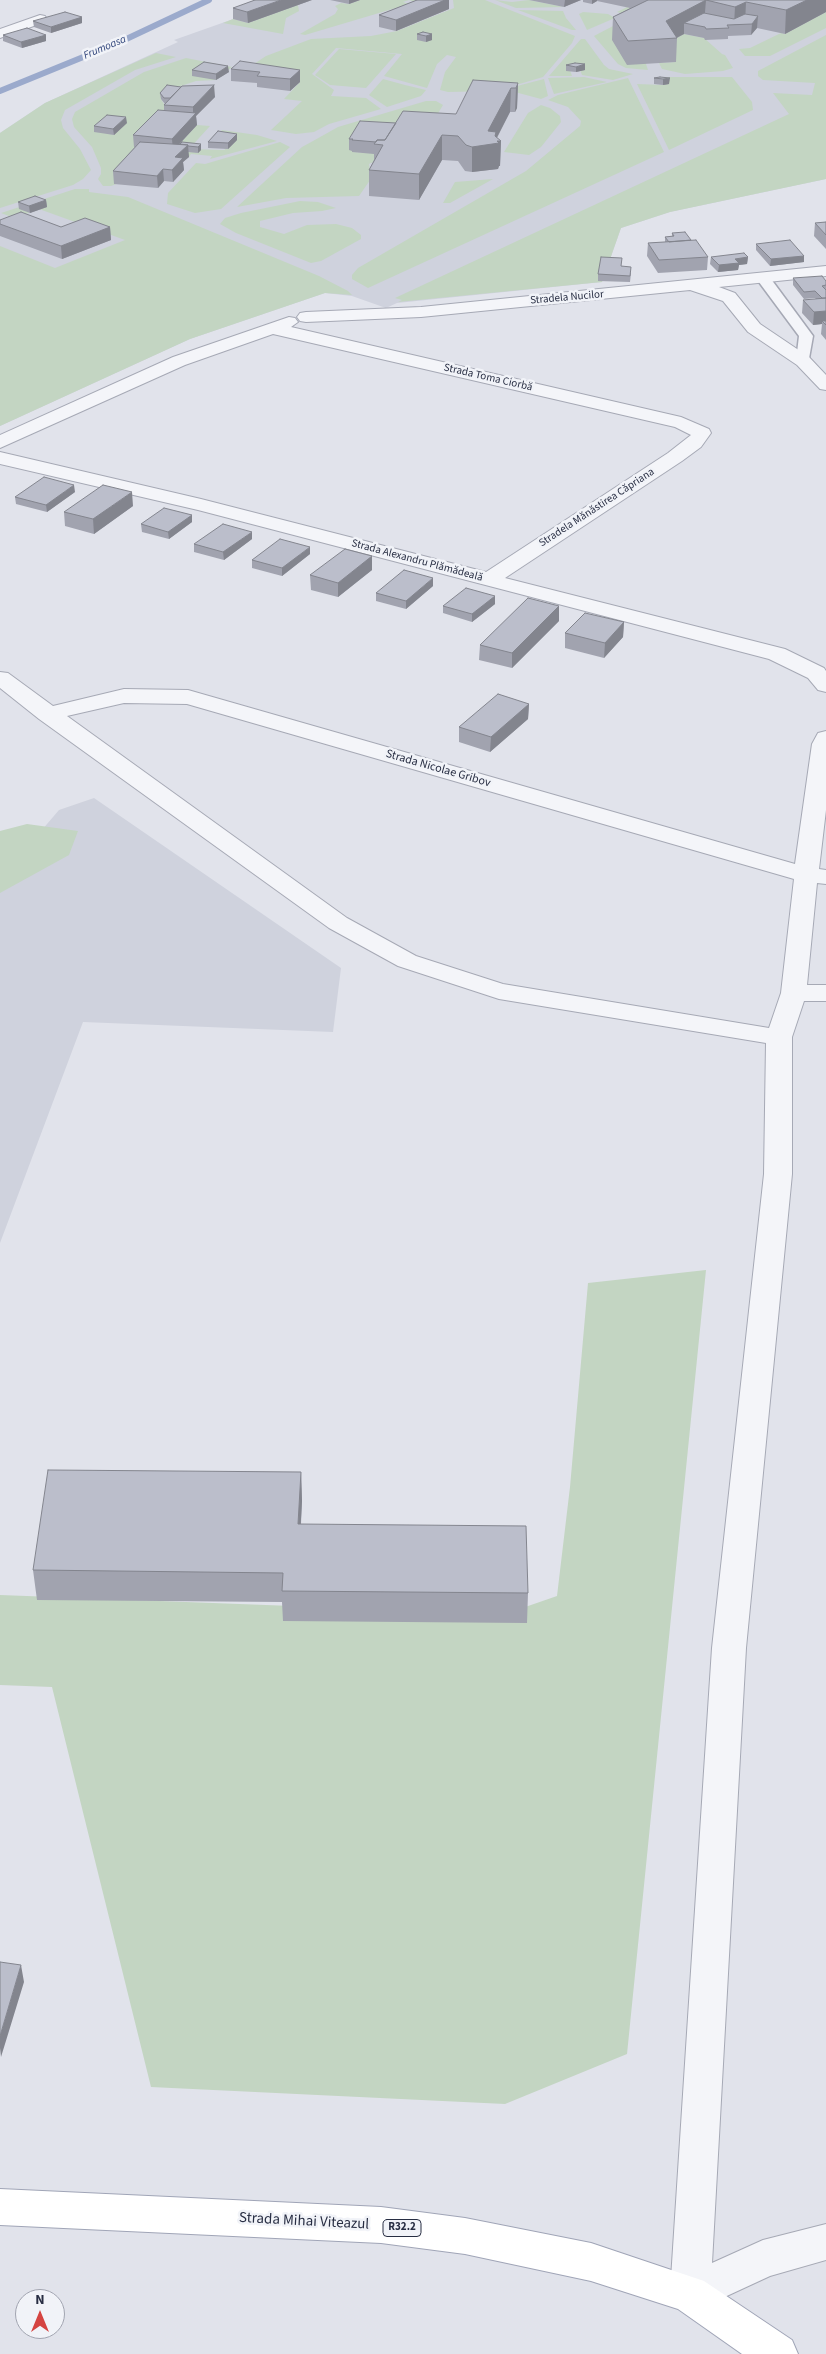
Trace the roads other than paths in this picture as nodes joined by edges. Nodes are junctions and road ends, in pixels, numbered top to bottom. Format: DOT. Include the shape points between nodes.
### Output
graph roads {
  1 [pos="40,19"];
  2 [pos="0,34"];
  3 [pos="826,271"];
  4 [pos="763,278"];
  5 [pos="688,286"];
  6 [pos="364,298"];
  7 [pos="306,317"];
  8 [pos="272,328"];
  9 [pos="803,361"];
  10 [pos="826,386"];
  11 [pos="702,433"];
  12 [pos="0,442"];
  13 [pos="0,458"];
  14 [pos="488,580"];
  15 [pos="0,678"];
  16 [pos="826,685"];
  17 [pos="47,714"];
  18 [pos="825,742"];
  19 [pos="816,876"];
  20 [pos="794,993"];
  21 [pos="826,993"];
  22 [pos="779,1037"];
  23 [pos="0,2207"];
  24 [pos="826,2242"];
  25 [pos="690,2294"];
  26 [pos="777,2354"];
  1 -- 2 [label="street"];
  3 -- 4 [label="street, Stradela Nucilor"];
  4 -- 5 [label="street, Stradela Nucilor"];
  4 -- 9 [label="lane" via="806,336"];
  5 -- 7 [label="street, Stradela Nucilor" via="421,312"];
  5 -- 9 [label="street" via="719,292 729,298 754,328"];
  6 -- 7 [label="street"];
  7 -- 8 [label="street"];
  8 -- 11 [label="street, Strada Toma Ciorbă" via="681,423"];
  8 -- 12 [label="street" via="179,361"];
  9 -- 10 [label="street"];
  11 -- 14 [label="street, Stradela Mănăstirea Căpriana" via="676,457"];
  13 -- 14 [label="street, Strada Alexandru Plămădeală" via="201,505"];
  14 -- 16 [label="street, Strada Alexandru Plămădeală" via="777,654 816,673"];
  15 -- 17 [label="street"];
  17 -- 19 [label="street, Strada Nicolae Gribov" via="124,696 188,697"];
  17 -- 22 [label="street" via="338,923 407,961 499,991"];
  18 -- 19 [label="street"];
  19 -- 20 [label="street"];
  20 -- 21 [label="street"];
  20 -- 22 [label="street"];
  22 -- 25 [label="street" via="778,1174 729,1648"];
  23 -- 25 [label="main road, Strada Mihai Viteazul / R32.2" via="381,2226 465,2236 590,2262"];
  24 -- 25 [label="street" via="763,2259"];
  25 -- 26 [label="main road, Strada Mihai Viteazul / R32.2"];
}
